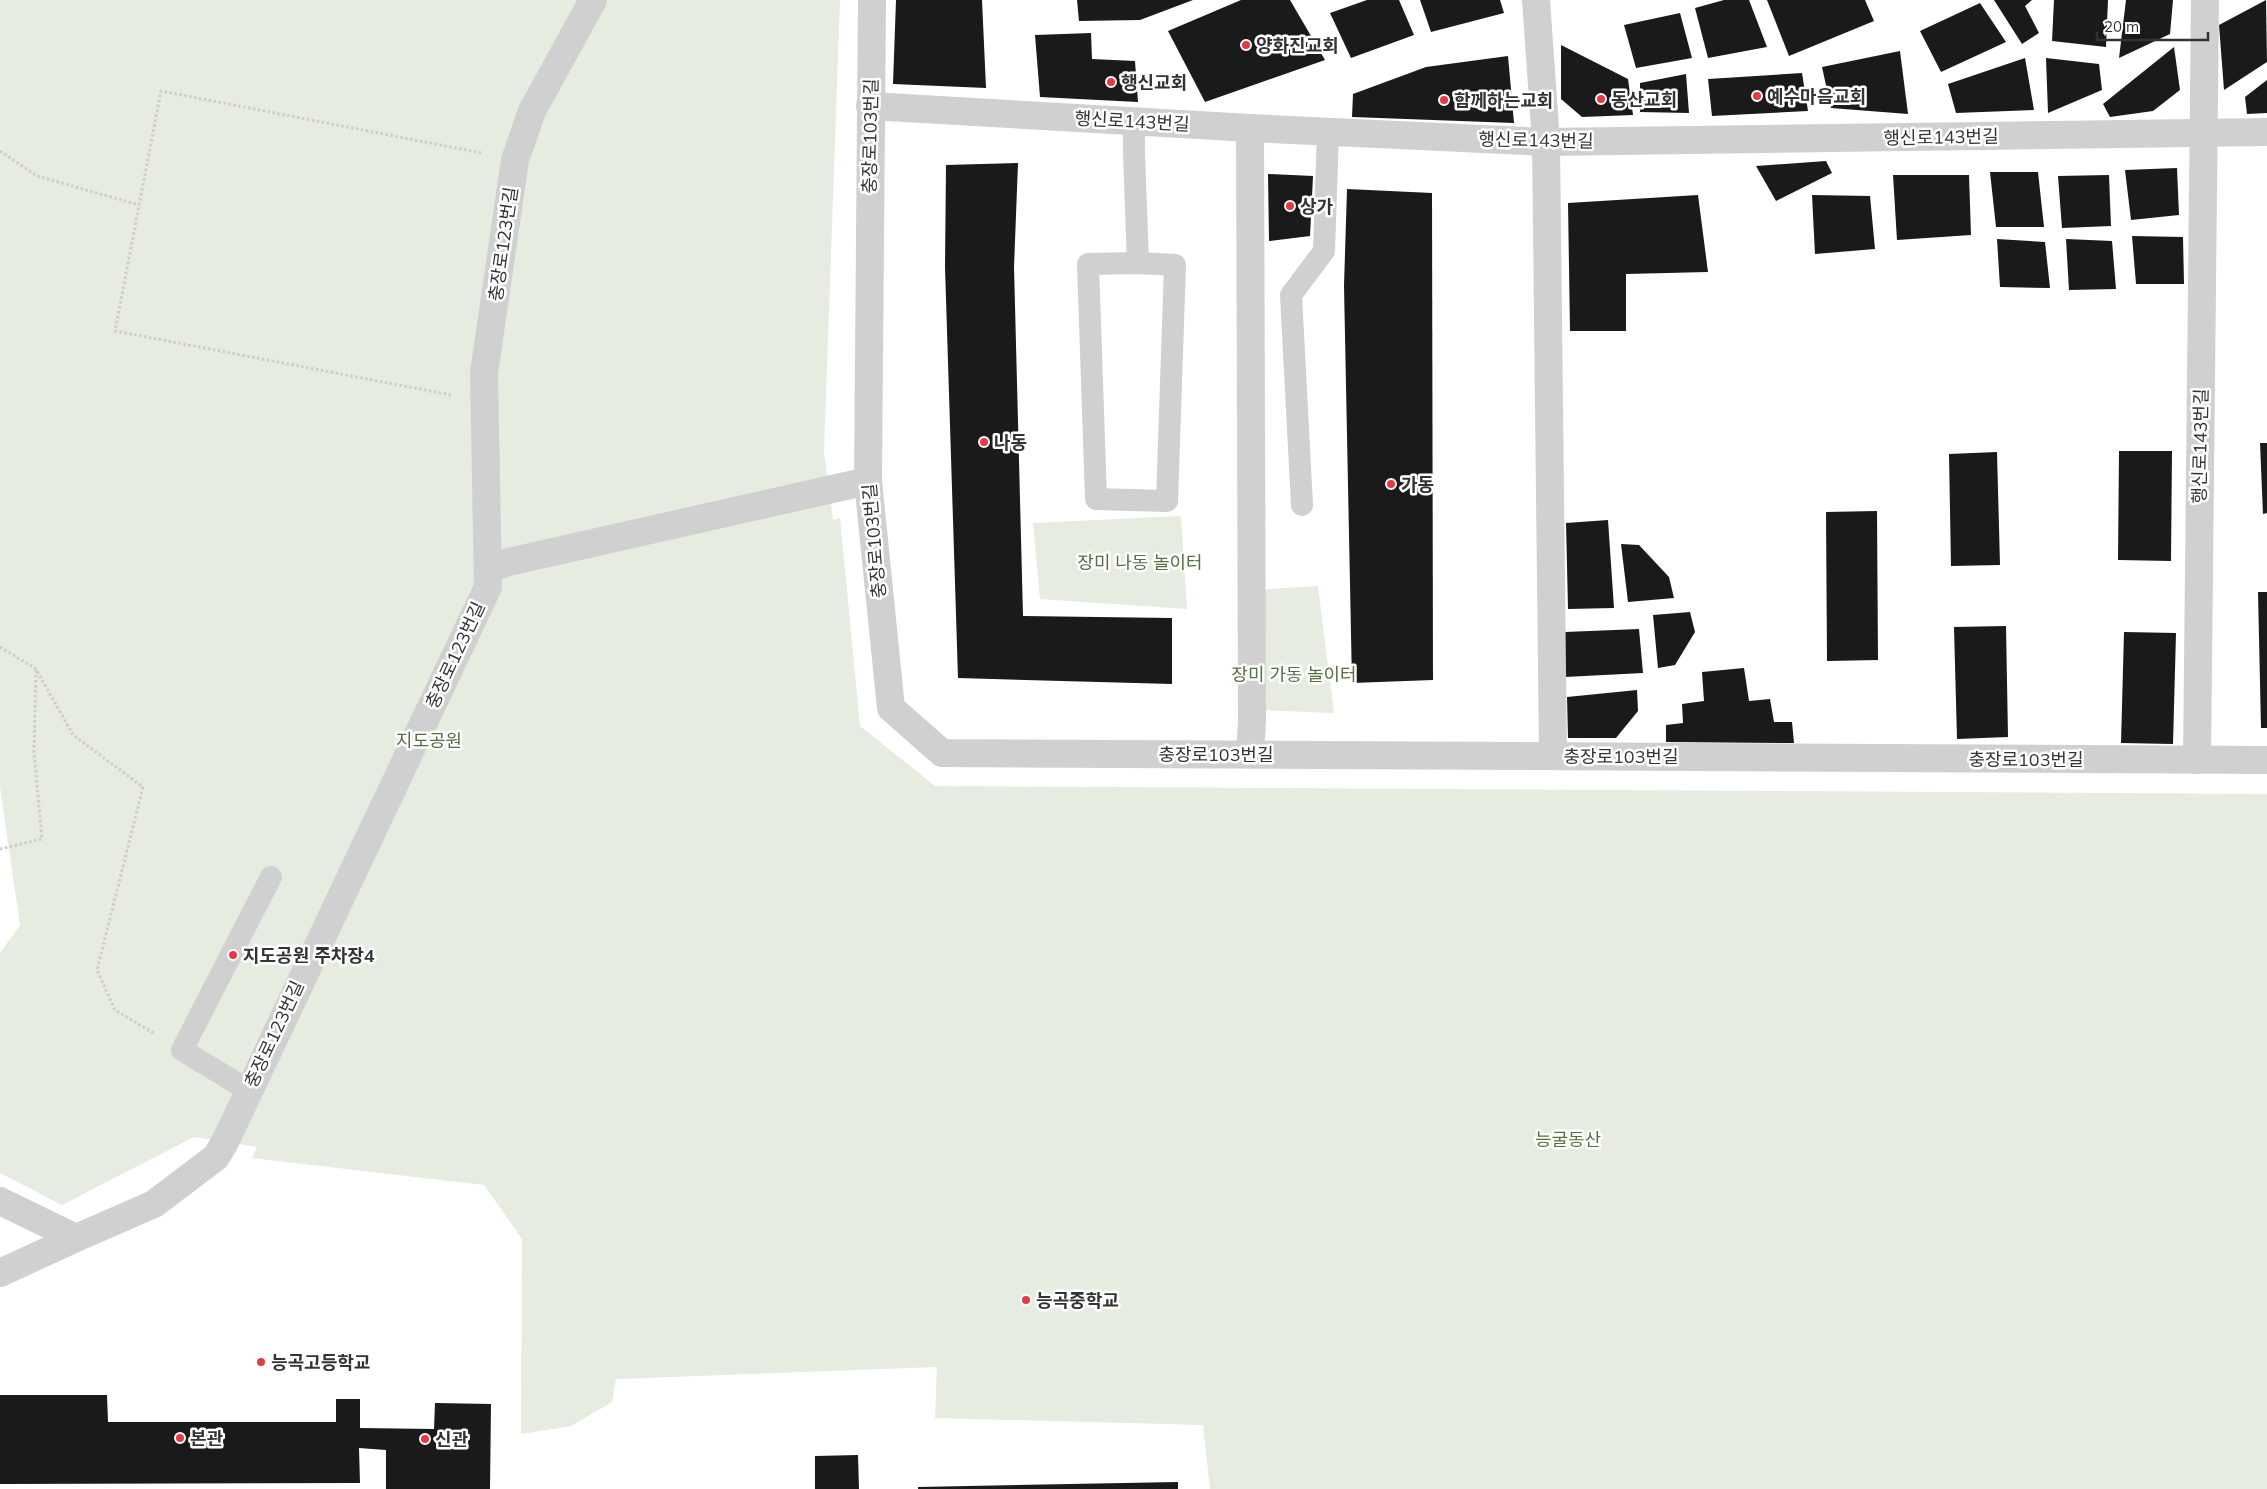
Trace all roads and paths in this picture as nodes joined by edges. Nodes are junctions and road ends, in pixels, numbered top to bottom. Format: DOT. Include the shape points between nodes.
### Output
graph roads {
  1 [pos="593,0"];
  2 [pos="872,0"];
  3 [pos="1536,0"];
  4 [pos="2205,0"];
  5 [pos="870,106"];
  6 [pos="1134,122"];
  7 [pos="1250,128"];
  8 [pos="1328,132"];
  9 [pos="2267,132"];
  10 [pos="2204,133"];
  11 [pos="1546,142"];
  12 [pos="0,151"];
  13 [pos="515,160"];
  14 [pos="139,205"];
  15 [pos="1138,263"];
  16 [pos="484,401"];
  17 [pos="868,481"];
  18 [pos="1302,505"];
  19 [pos="488,569"];
  20 [pos="0,647"];
  21 [pos="36,669"];
  22 [pos="1250,754"];
  23 [pos="1553,756"];
  24 [pos="2197,760"];
  25 [pos="2267,760"];
  26 [pos="0,849"];
  27 [pos="271,877"];
  28 [pos="182,1050"];
  29 [pos="248,1090"];
  30 [pos="0,1201"];
  31 [pos="76,1238"];
  32 [pos="0,1272"];
  1 -- 13 [label="street, 충장로123번길" via="532,111"];
  2 -- 5 [label="street, 충장로103번길"];
  3 -- 11 [label="street"];
  4 -- 10 [label="street, 행신로143번길"];
  5 -- 6 [label="street, 행신로143번길"];
  5 -- 17 [label="street, 충장로103번길"];
  6 -- 7 [label="street, 행신로143번길"];
  6 -- 15 [label="lane"];
  7 -- 8 [label="street, 행신로143번길"];
  7 -- 22 [label="street"];
  8 -- 11 [label="street, 행신로143번길"];
  8 -- 18 [label="lane" via="1324,251 1291,295"];
  9 -- 10 [label="street, 행신로143번길"];
  10 -- 11 [label="street, 행신로143번길"];
  10 -- 24 [label="street, 행신로143번길"];
  11 -- 23 [label="street"];
  12 -- 14 [label="path" via="37,176"];
  13 -- 14 [label="path" via="162,91"];
  13 -- 16 [label="street, 충장로123번길" via="484,373"];
  14 -- 16 [label="path" via="115,331"];
  15 -- 15 [label="lane" via="1088,264 1096,499 1167,501 1175,265"];
  16 -- 19 [label="street, 충장로123번길"];
  17 -- 19 [label="street"];
  17 -- 22 [label="street, 충장로103번길" via="890,708 942,753"];
  19 -- 29 [label="street, 충장로123번길" via="488,586"];
  20 -- 21 [label="path"];
  21 -- 26 [label="path" via="34,752 42,840"];
  21 -- 28 [label="path" via="72,736 143,787 97,970 115,1010"];
  22 -- 23 [label="street, 충장로103번길"];
  23 -- 24 [label="street, 충장로103번길"];
  24 -- 25 [label="street, 충장로103번길"];
  27 -- 28 [label="lane"];
  28 -- 29 [label="lane"];
  29 -- 31 [label="street, 충장로123번길" via="216,1158 154,1204"];
  30 -- 31 [label="street"];
  31 -- 32 [label="street, 충장로123번길"];
}
